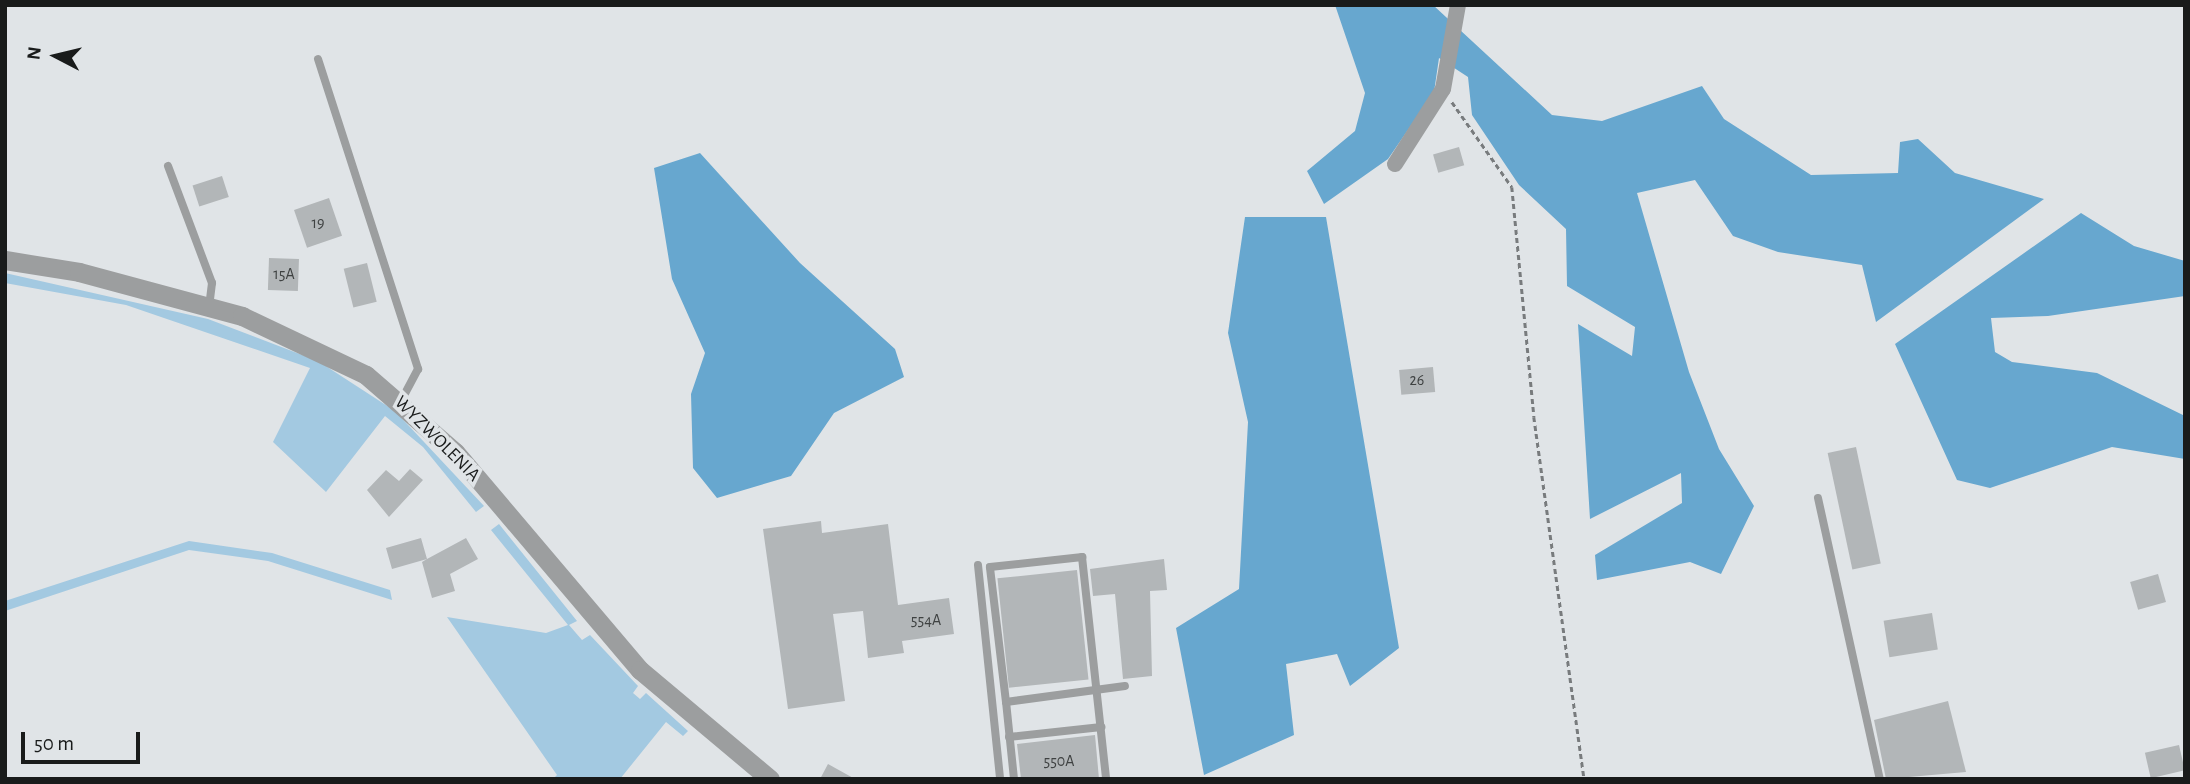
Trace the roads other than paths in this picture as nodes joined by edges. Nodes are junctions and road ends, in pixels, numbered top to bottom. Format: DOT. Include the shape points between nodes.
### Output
graph roads {
  1 [pos="1458,5"];
  2 [pos="318,59"];
  3 [pos="1395,164"];
  4 [pos="168,166"];
  5 [pos="5,260"];
  6 [pos="209,306"];
  7 [pos="401,401"];
  8 [pos="1818,498"];
  9 [pos="978,565"];
  10 [pos="1125,686"];
  11 [pos="1097,690"];
  12 [pos="1006,702"];
  13 [pos="1101,727"];
  14 [pos="1009,737"];
  15 [pos="770,779"];
  16 [pos="1000,779"];
  17 [pos="1014,779"];
  18 [pos="1106,779"];
  19 [pos="1880,779"];
  1 -- 3 [label="street" via="1443,89"];
  2 -- 7 [label="lane" via="418,369"];
  4 -- 6 [label="lane" via="212,283"];
  5 -- 6 [label="street, WYZWOLENIA"];
  6 -- 7 [label="street, WYZWOLENIA" via="319,348"];
  7 -- 15 [label="street, WYZWOLENIA" via="463,461 631,660"];
  8 -- 19 [label="lane"];
  9 -- 16 [label="lane"];
  10 -- 11 [label="lane"];
  11 -- 12 [label="lane"];
  11 -- 12 [label="lane" via="1082,557 990,567"];
  11 -- 13 [label="lane"];
  12 -- 14 [label="lane"];
  13 -- 14 [label="lane"];
  13 -- 18 [label="lane"];
  14 -- 17 [label="lane"];
}
